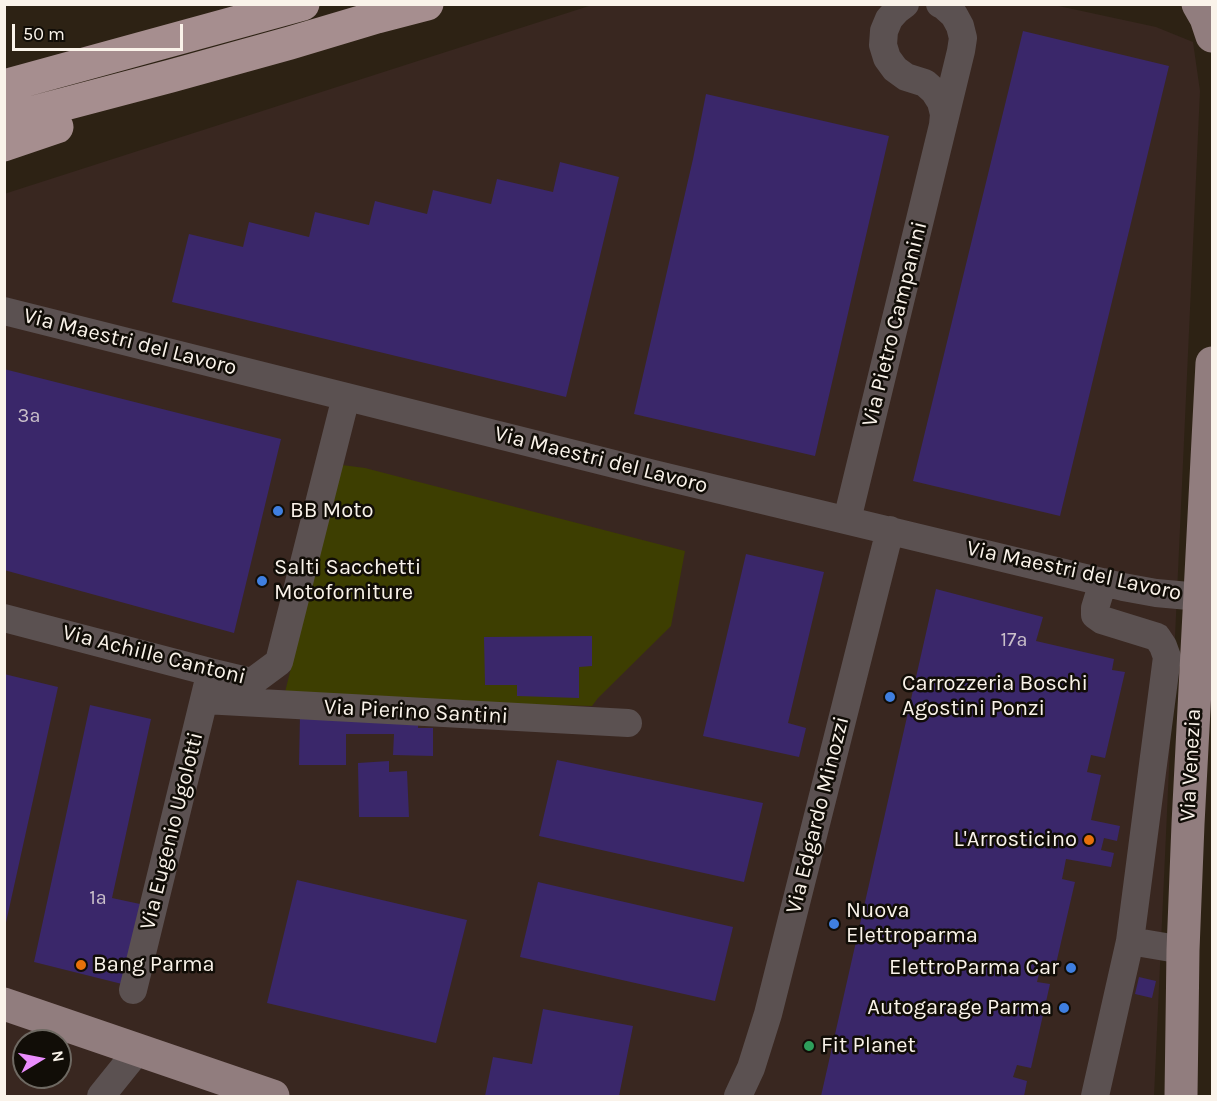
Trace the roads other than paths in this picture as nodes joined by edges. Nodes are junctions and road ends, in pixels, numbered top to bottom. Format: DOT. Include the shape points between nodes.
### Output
graph roads {
  1 [pos="303,4"];
  2 [pos="905,4"];
  3 [pos="940,4"];
  4 [pos="1198,4"];
  5 [pos="425,6"];
  6 [pos="214,29"];
  7 [pos="1212,36"];
  8 [pos="290,43"];
  9 [pos="4,72"];
  10 [pos="4,86"];
  11 [pos="4,120"];
  12 [pos="943,127"];
  13 [pos="4,145"];
  14 [pos="4,311"];
  15 [pos="1212,363"];
  16 [pos="346,397"];
  17 [pos="1210,434"];
  18 [pos="848,520"];
  19 [pos="890,530"];
  20 [pos="1103,582"];
  21 [pos="1200,597"];
  22 [pos="4,618"];
  23 [pos="210,672"];
  24 [pos="204,700"];
  25 [pos="628,723"];
  26 [pos="1130,941"];
  27 [pos="1183,950"];
  28 [pos="134,990"];
  29 [pos="4,1004"];
  30 [pos="138,1050"];
  31 [pos="101,1096"];
  32 [pos="273,1096"];
  33 [pos="738,1096"];
  34 [pos="1095,1096"];
  35 [pos="1182,1096"];
  1 -- 6 [label="highway"];
  2 -- 12 [label="street, Via Pietro Campanini" via="889,19 884,31 887,58 906,77 925,83 934,91 941,102"];
  3 -- 12 [label="street, Via Pietro Campanini" via="954,15 963,38"];
  4 -- 7 [label="main road"];
  5 -- 8 [label="highway"];
  6 -- 9 [label="highway"];
  6 -- 10 [label="highway"];
  8 -- 11 [label="highway"];
  8 -- 13 [label="highway"];
  12 -- 18 [label="street, Via Pietro Campanini"];
  14 -- 16 [label="street, Via Maestri del Lavoro"];
  15 -- 17 [label="main road, Via Venezia"];
  16 -- 18 [label="street, Via Maestri del Lavoro"];
  16 -- 23 [label="street, Via Achille Cantoni" via="279,662 252,682"];
  17 -- 21 [label="main road, Via Venezia"];
  18 -- 19 [label="street, Via Maestri del Lavoro"];
  19 -- 20 [label="street, Via Maestri del Lavoro"];
  19 -- 33 [label="street, Via Edgardo Minozzi" via="768,1014"];
  20 -- 21 [label="street, Via Maestri del Lavoro"];
  20 -- 26 [label="street" via="1095,615 1156,637 1167,657"];
  21 -- 27 [label="main road, Via Venezia"];
  22 -- 23 [label="street, Via Achille Cantoni"];
  23 -- 24 [label="street, Via Eugenio Ugolotti"];
  24 -- 25 [label="street, Via Pierino Santini"];
  24 -- 28 [label="street, Via Eugenio Ugolotti"];
  26 -- 27 [label="street"];
  26 -- 34 [label="street"];
  27 -- 35 [label="main road, Via Venezia"];
  29 -- 30 [label="main road"];
  30 -- 31 [label="street"];
  30 -- 32 [label="main road"];
}
